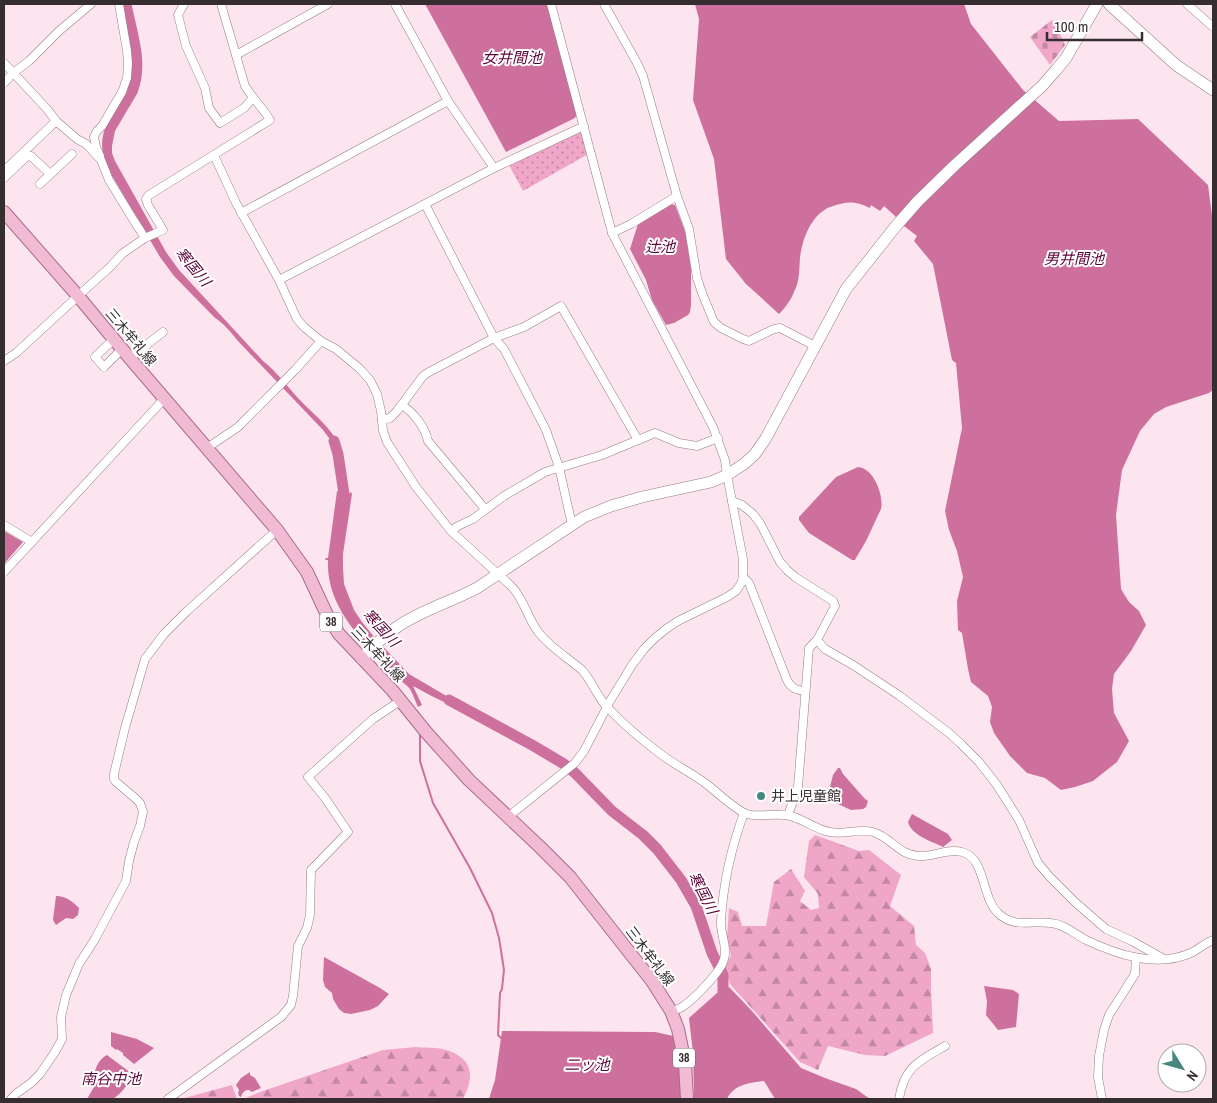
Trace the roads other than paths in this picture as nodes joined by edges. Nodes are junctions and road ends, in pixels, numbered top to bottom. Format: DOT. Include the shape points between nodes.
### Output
graph roads {
  1 [pos="91,4"];
  2 [pos="119,4"];
  3 [pos="184,4"];
  4 [pos="221,4"];
  5 [pos="328,4"];
  6 [pos="395,4"];
  7 [pos="550,4"];
  8 [pos="604,4"];
  9 [pos="1097,4"];
  10 [pos="1109,4"];
  11 [pos="1187,4"];
  12 [pos="1213,27"];
  13 [pos="236,55"];
  14 [pos="4,63"];
  15 [pos="13,73"];
  16 [pos="4,83"];
  17 [pos="1213,90"];
  18 [pos="253,98"];
  19 [pos="448,101"];
  20 [pos="56,121"];
  21 [pos="584,126"];
  22 [pos="72,154"];
  23 [pos="214,155"];
  24 [pos="101,160"];
  25 [pos="494,168"];
  26 [pos="4,171"];
  27 [pos="50,174"];
  28 [pos="4,178"];
  29 [pos="40,184"];
  30 [pos="677,196"];
  31 [pos="424,204"];
  32 [pos="4,212"];
  33 [pos="241,213"];
  34 [pos="612,233"];
  35 [pos="145,238"];
  36 [pos="279,280"];
  37 [pos="78,296"];
  38 [pos="163,332"];
  39 [pos="494,338"];
  40 [pos="114,339"];
  41 [pos="321,341"];
  42 [pos="815,346"];
  43 [pos="126,354"];
  44 [pos="4,361"];
  45 [pos="164,398"];
  46 [pos="402,405"];
  47 [pos="382,420"];
  48 [pos="718,438"];
  49 [pos="638,440"];
  50 [pos="207,448"];
  51 [pos="559,467"];
  52 [pos="727,475"];
  53 [pos="732,501"];
  54 [pos="485,510"];
  55 [pos="4,525"];
  56 [pos="572,525"];
  57 [pos="277,530"];
  58 [pos="451,531"];
  59 [pos="32,542"];
  60 [pos="4,572"];
  61 [pos="499,574"];
  62 [pos="743,577"];
  63 [pos="817,640"];
  64 [pos="365,655"];
  65 [pos="805,691"];
  66 [pos="400,701"];
  67 [pos="607,708"];
  68 [pos="744,814"];
  69 [pos="788,815"];
  70 [pos="508,817"];
  71 [pos="1213,940"];
  72 [pos="1136,958"];
  73 [pos="1164,959"];
  74 [pos="673,1015"];
  75 [pos="945,1046"];
  76 [pos="11,1099"];
  77 [pos="168,1099"];
  78 [pos="687,1099"];
  79 [pos="899,1099"];
  80 [pos="1102,1099"];
  1 -- 15 [label="street"];
  2 -- 24 [label="street" via="127,51 127,78 94,137"];
  3 -- 18 [label="street" via="178,15 186,46 205,88 209,108 220,124"];
  4 -- 13 [label="street"];
  5 -- 13 [label="street"];
  6 -- 19 [label="street"];
  7 -- 21 [label="street"];
  8 -- 30 [label="street" via="643,76"];
  9 -- 42 [label="street" via="1066,58 1042,86 939,180 896,226 846,289"];
  10 -- 17 [label="street" via="1176,65"];
  11 -- 12 [label="street"];
  13 -- 18 [label="street" via="245,86"];
  14 -- 15 [label="street"];
  15 -- 16 [label="street"];
  15 -- 20 [label="street"];
  18 -- 23 [label="street" via="270,120"];
  19 -- 25 [label="street"];
  19 -- 33 [label="street"];
  20 -- 24 [label="street"];
  20 -- 26 [label="street"];
  21 -- 25 [label="street"];
  21 -- 34 [label="street"];
  22 -- 27 [label="street"];
  23 -- 33 [label="street"];
  23 -- 35 [label="street" via="149,195 146,199 148,205 162,230"];
  24 -- 35 [label="street"];
  25 -- 31 [label="street"];
  27 -- 28 [label="street" via="31,156"];
  27 -- 29 [label="street"];
  30 -- 34 [label="street"];
  30 -- 42 [label="street" via="688,229 697,278 714,322 742,340 780,328"];
  31 -- 36 [label="street"];
  31 -- 39 [label="street"];
  32 -- 37 [label="main road, 三木牟礼線 / 38"];
  33 -- 36 [label="street"];
  34 -- 48 [label="street"];
  35 -- 37 [label="street"];
  36 -- 41 [label="street" via="297,319"];
  37 -- 40 [label="main road, 三木牟礼線 / 38"];
  37 -- 44 [label="street"];
  38 -- 43 [label="street"];
  39 -- 46 [label="street" via="423,376"];
  39 -- 49 [label="street" via="524,327 561,306"];
  39 -- 51 [label="street" via="504,349 546,430"];
  40 -- 43 [label="main road, 三木牟礼線 / 38"];
  40 -- 43 [label="street" via="95,358 104,367"];
  41 -- 47 [label="street" via="336,348 370,380 377,394"];
  41 -- 50 [label="street" via="238,427"];
  42 -- 52 [label="street" via="766,438 755,454"];
  43 -- 45 [label="main road, 三木牟礼線 / 38"];
  45 -- 50 [label="main road, 三木牟礼線 / 38"];
  45 -- 59 [label="street"];
  46 -- 47 [label="street" via="390,418"];
  46 -- 54 [label="street" via="411,412 428,441"];
  47 -- 58 [label="street" via="387,442 397,460"];
  48 -- 49 [label="street" via="697,446 655,433"];
  48 -- 52 [label="street"];
  49 -- 51 [label="street" via="602,455"];
  50 -- 57 [label="main road, 三木牟礼線 / 38"];
  51 -- 54 [label="street" via="537,476"];
  51 -- 56 [label="street"];
  52 -- 53 [label="street"];
  52 -- 56 [label="street" via="711,482 611,506"];
  53 -- 62 [label="street" via="743,559"];
  53 -- 63 [label="street" via="753,514 786,570 836,606"];
  54 -- 58 [label="street"];
  55 -- 59 [label="street"];
  56 -- 61 [label="street"];
  57 -- 64 [label="main road, 三木牟礼線 / 38" via="307,572 338,634"];
  57 -- 76 [label="street" via="186,612 145,659 114,774 116,782 140,803 143,812 126,881 79,964 66,996 61,1017 62,1039 56,1052 40,1074"];
  58 -- 61 [label="street"];
  59 -- 60 [label="street"];
  61 -- 64 [label="street" via="461,597 397,627"];
  61 -- 67 [label="street" via="518,595 539,633 589,678"];
  62 -- 65 [label="street" via="749,583 790,686"];
  62 -- 67 [label="street" via="736,592 678,621 655,638 632,665"];
  63 -- 65 [label="street" via="809,648"];
  63 -- 73 [label="street" via="825,649 900,696 961,744 997,785 1019,820 1038,863 1049,876 1106,929"];
  64 -- 66 [label="main road, 三木牟礼線 / 38"];
  65 -- 69 [label="street" via="798,786"];
  66 -- 70 [label="main road, 三木牟礼線 / 38" via="469,780"];
  66 -- 77 [label="street" via="373,720 308,777 348,832 311,870 310,915 298,946 291,1005 281,1017"];
  67 -- 68 [label="street" via="659,753"];
  67 -- 70 [label="street" via="575,763"];
  68 -- 69 [label="street"];
  68 -- 74 [label="street" via="726,875 721,911 726,951 723,964"];
  69 -- 72 [label="street" via="831,833 876,833 910,855 920,857 962,852 974,859 988,899 1000,916 1023,924 1051,922"];
  70 -- 74 [label="main road, 三木牟礼線 / 38" via="570,878 652,980"];
  71 -- 73 [label="street" via="1190,953"];
  72 -- 73 [label="street"];
  72 -- 80 [label="street" via="1135,974 1109,1015 1104,1030 1098,1077"];
  74 -- 78 [label="main road, 三木牟礼線 / 38" via="685,1063"];
  75 -- 79 [label="street" via="918,1062 908,1073"];
}
